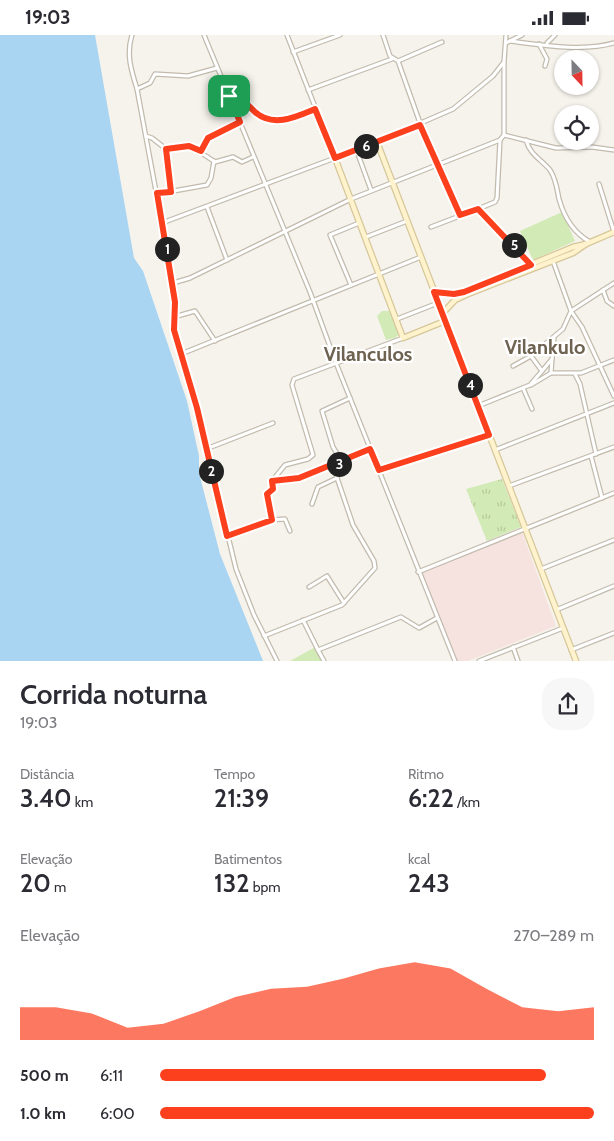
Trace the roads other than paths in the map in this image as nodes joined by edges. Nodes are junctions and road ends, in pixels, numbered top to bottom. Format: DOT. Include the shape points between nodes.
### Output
graph roads {
  1 [pos="132,35"];
  2 [pos="204,35"];
  3 [pos="287,35"];
  4 [pos="340,35"];
  5 [pos="383,35"];
  6 [pos="506,35"];
  7 [pos="522,35"];
  8 [pos="555,35"];
  9 [pos="510,41"];
  10 [pos="442,42"];
  11 [pos="506,43"];
  12 [pos="538,43"];
  13 [pos="614,43"];
  14 [pos="546,44"];
  15 [pos="294,52"];
  16 [pos="392,59"];
  17 [pos="398,61"];
  18 [pos="504,62"];
  19 [pos="545,66"];
  20 [pos="217,68"];
  21 [pos="137,89"];
  22 [pos="308,90"];
  23 [pos="229,96"];
  24 [pos="315,109"];
  25 [pos="240,122"];
  26 [pos="420,125"];
  27 [pos="504,135"];
  28 [pos="146,136"];
  29 [pos="500,140"];
  30 [pos="526,140"];
  31 [pos="377,142"];
  32 [pos="166,149"];
  33 [pos="356,149"];
  34 [pos="614,150"];
  35 [pos="201,151"];
  36 [pos="254,157"];
  37 [pos="335,158"];
  38 [pos="214,161"];
  39 [pos="438,165"];
  40 [pos="393,182"];
  41 [pos="599,184"];
  42 [pos="266,185"];
  43 [pos="371,190"];
  44 [pos="171,192"];
  45 [pos="157,193"];
  46 [pos="350,199"];
  47 [pos="207,207"];
  48 [pos="478,209"];
  49 [pos="460,215"];
  50 [pos="407,221"];
  51 [pos="162,223"];
  52 [pos="360,223"];
  53 [pos="431,227"];
  54 [pos="285,230"];
  55 [pos="614,233"];
  56 [pos="366,237"];
  57 [pos="589,243"];
  58 [pos="569,248"];
  59 [pos="576,248"];
  60 [pos="571,254"];
  61 [pos="421,257"];
  62 [pos="227,259"];
  63 [pos="552,260"];
  64 [pos="531,265"];
  65 [pos="379,274"];
  66 [pos="173,283"];
  67 [pos="614,283"];
  68 [pos="351,285"];
  69 [pos="603,290"];
  70 [pos="434,292"];
  71 [pos="312,300"];
  72 [pos="438,303"];
  73 [pos="614,307"];
  74 [pos="571,311"];
  75 [pos="442,314"];
  76 [pos="174,317"];
  77 [pos="397,319"];
  78 [pos="445,321"];
  79 [pos="403,337"];
  80 [pos="554,338"];
  81 [pos="215,341"];
  82 [pos="181,355"];
  83 [pos="531,356"];
  84 [pos="552,359"];
  85 [pos="614,360"];
  86 [pos="336,363"];
  87 [pos="513,366"];
  88 [pos="599,366"];
  89 [pos="542,371"];
  90 [pos="551,373"];
  91 [pos="575,373"];
  92 [pos="581,373"];
  93 [pos="580,384"];
  94 [pos="530,385"];
  95 [pos="523,388"];
  96 [pos="614,396"];
  97 [pos="350,399"];
  98 [pos="614,403"];
  99 [pos="478,406"];
  100 [pos="532,409"];
  101 [pos="586,414"];
  102 [pos="273,423"];
  103 [pos="489,435"];
  104 [pos="614,447"];
  105 [pos="206,449"];
  106 [pos="370,449"];
  107 [pos="495,450"];
  108 [pos="596,454"];
  109 [pos="591,456"];
  110 [pos="342,462"];
  111 [pos="333,466"];
  112 [pos="379,470"];
  113 [pos="337,478"];
  114 [pos="272,481"];
  115 [pos="509,487"];
  116 [pos="614,493"];
  117 [pos="602,498"];
  118 [pos="312,504"];
  119 [pos="272,520"];
  120 [pos="525,528"];
  121 [pos="290,531"];
  122 [pos="227,536"];
  123 [pos="614,540"];
  124 [pos="415,562"];
  125 [pos="426,568"];
  126 [pos="540,569"];
  127 [pos="418,571"];
  128 [pos="614,586"];
  129 [pos="309,587"];
  130 [pos="344,603"];
  131 [pos="556,610"];
  132 [pos="437,618"];
  133 [pos="303,620"];
  134 [pos="563,628"];
  135 [pos="614,633"];
  136 [pos="264,636"];
  137 [pos="514,647"];
  138 [pos="318,650"];
  139 [pos="571,650"];
  140 [pos="277,661"];
  141 [pos="324,661"];
  142 [pos="455,661"];
  143 [pos="479,661"];
  144 [pos="518,661"];
  145 [pos="576,661"];
  1 -- 21 [label="street" via="129,55"];
  2 -- 20 [label="street"];
  3 -- 15 [label="street"];
  4 -- 15 [label="street"];
  5 -- 16 [label="street"];
  6 -- 11 [label="street"];
  7 -- 9 [label="street"];
  8 -- 14 [label="street"];
  9 -- 11 [label="street"];
  9 -- 12 [label="street"];
  10 -- 17 [label="street"];
  11 -- 18 [label="street"];
  12 -- 14 [label="street"];
  12 -- 19 [label="street" via="547,59"];
  13 -- 14 [label="street" via="601,46"];
  15 -- 22 [label="street"];
  16 -- 17 [label="street"];
  16 -- 22 [label="street"];
  17 -- 26 [label="street"];
  18 -- 26 [label="street" via="493,76 459,105"];
  18 -- 27 [label="street"];
  20 -- 21 [label="street" via="188,77 155,74 150,83"];
  20 -- 23 [label="street"];
  21 -- 28 [label="street"];
  22 -- 24 [label="street"];
  23 -- 24 [label="street" via="242,100 270,120 291,119"];
  23 -- 25 [label="street"];
  24 -- 37 [label="street"];
  25 -- 35 [label="street" via="208,138"];
  25 -- 36 [label="street"];
  26 -- 31 [label="street"];
  26 -- 39 [label="street"];
  27 -- 29 [label="street"];
  27 -- 30 [label="street"];
  28 -- 32 [label="street"];
  28 -- 45 [label="street"];
  29 -- 39 [label="street"];
  29 -- 48 [label="street" via="497,198"];
  30 -- 34 [label="street" via="556,148"];
  30 -- 57 [label="street" via="531,153 551,172 575,231"];
  31 -- 33 [label="main road"];
  31 -- 40 [label="main road"];
  32 -- 35 [label="street" via="189,146"];
  32 -- 44 [label="street"];
  33 -- 37 [label="main road"];
  33 -- 43 [label="street"];
  35 -- 38 [label="street"];
  36 -- 38 [label="street" via="242,161 233,157"];
  36 -- 42 [label="street"];
  37 -- 42 [label="street"];
  37 -- 46 [label="main road"];
  38 -- 44 [label="street" via="207,185"];
  39 -- 40 [label="street"];
  39 -- 49 [label="street"];
  40 -- 43 [label="street"];
  40 -- 50 [label="main road"];
  41 -- 55 [label="street"];
  42 -- 47 [label="street"];
  42 -- 54 [label="street"];
  43 -- 46 [label="street"];
  44 -- 45 [label="street"];
  45 -- 51 [label="street"];
  46 -- 52 [label="main road"];
  46 -- 54 [label="street"];
  47 -- 51 [label="street"];
  47 -- 62 [label="street"];
  48 -- 49 [label="street"];
  48 -- 64 [label="street"];
  49 -- 53 [label="street"];
  50 -- 56 [label="street"];
  50 -- 61 [label="main road"];
  51 -- 66 [label="street"];
  52 -- 56 [label="main road"];
  52 -- 68 [label="street" via="330,235"];
  54 -- 62 [label="street"];
  54 -- 71 [label="street"];
  55 -- 57 [label="main road"];
  56 -- 65 [label="main road"];
  57 -- 59 [label="main road"];
  58 -- 59 [label="main road"];
  58 -- 60 [label="main road"];
  58 -- 64 [label="main road"];
  59 -- 60 [label="main road"];
  60 -- 63 [label="main road"];
  61 -- 65 [label="street"];
  61 -- 70 [label="main road"];
  62 -- 66 [label="street"];
  63 -- 74 [label="street"];
  63 -- 75 [label="main road" via="460,297"];
  64 -- 70 [label="main road" via="464,292"];
  65 -- 68 [label="street"];
  65 -- 77 [label="main road"];
  66 -- 76 [label="street"];
  67 -- 69 [label="street"];
  68 -- 71 [label="street"];
  69 -- 73 [label="street" via="607,301"];
  69 -- 74 [label="street"];
  70 -- 72 [label="main road"];
  71 -- 81 [label="street"];
  71 -- 86 [label="street"];
  72 -- 75 [label="main road"];
  72 -- 77 [label="street"];
  74 -- 80 [label="street" via="563,329"];
  74 -- 88 [label="street" via="582,327"];
  75 -- 78 [label="main road"];
  76 -- 81 [label="street" via="195,311"];
  76 -- 82 [label="street"];
  77 -- 79 [label="main road"];
  78 -- 79 [label="main road"];
  78 -- 99 [label="main road"];
  79 -- 86 [label="street"];
  80 -- 83 [label="street"];
  80 -- 84 [label="street"];
  81 -- 82 [label="street"];
  82 -- 105 [label="street"];
  83 -- 87 [label="street"];
  83 -- 89 [label="street"];
  84 -- 89 [label="street"];
  84 -- 90 [label="street"];
  85 -- 88 [label="street"];
  86 -- 97 [label="street"];
  86 -- 114 [label="street" via="294,379 292,385 313,455 285,465"];
  88 -- 92 [label="street"];
  88 -- 96 [label="street"];
  89 -- 94 [label="street"];
  90 -- 91 [label="street"];
  90 -- 94 [label="street"];
  91 -- 92 [label="street"];
  91 -- 93 [label="street"];
  92 -- 93 [label="street"];
  93 -- 101 [label="street"];
  94 -- 95 [label="street"];
  95 -- 99 [label="street"];
  95 -- 100 [label="street"];
  97 -- 106 [label="street"];
  97 -- 110 [label="street" via="322,411"];
  98 -- 101 [label="street"];
  99 -- 103 [label="main road"];
  101 -- 107 [label="street"];
  101 -- 108 [label="street"];
  102 -- 105 [label="street"];
  103 -- 107 [label="main road"];
  103 -- 112 [label="street"];
  104 -- 108 [label="street"];
  105 -- 122 [label="street"];
  106 -- 110 [label="street"];
  106 -- 112 [label="street"];
  107 -- 115 [label="main road"];
  108 -- 109 [label="street"];
  109 -- 115 [label="street"];
  109 -- 117 [label="street"];
  110 -- 111 [label="street"];
  111 -- 113 [label="street"];
  111 -- 114 [label="street" via="299,478"];
  112 -- 124 [label="street"];
  113 -- 118 [label="street" via="318,487"];
  113 -- 130 [label="street" via="353,525 375,565"];
  114 -- 119 [label="street" via="273,489 267,494"];
  115 -- 120 [label="main road"];
  116 -- 117 [label="street"];
  117 -- 120 [label="street"];
  119 -- 121 [label="street" via="285,519"];
  119 -- 122 [label="street"];
  120 -- 125 [label="street"];
  120 -- 126 [label="main road"];
  122 -- 136 [label="street" via="240,580"];
  123 -- 126 [label="street"];
  124 -- 125 [label="street"];
  124 -- 127 [label="street"];
  125 -- 127 [label="street"];
  126 -- 131 [label="main road"];
  127 -- 132 [label="street"];
  128 -- 131 [label="street"];
  129 -- 130 [label="street" via="327,576"];
  130 -- 133 [label="street"];
  131 -- 134 [label="main road"];
  132 -- 138 [label="street" via="419,628 401,617"];
  132 -- 142 [label="street"];
  133 -- 136 [label="street"];
  133 -- 138 [label="street"];
  134 -- 137 [label="street"];
  134 -- 139 [label="main road"];
  135 -- 139 [label="street"];
  136 -- 140 [label="street"];
  137 -- 143 [label="street"];
  137 -- 144 [label="street"];
  138 -- 141 [label="street"];
  139 -- 145 [label="main road"];
}
